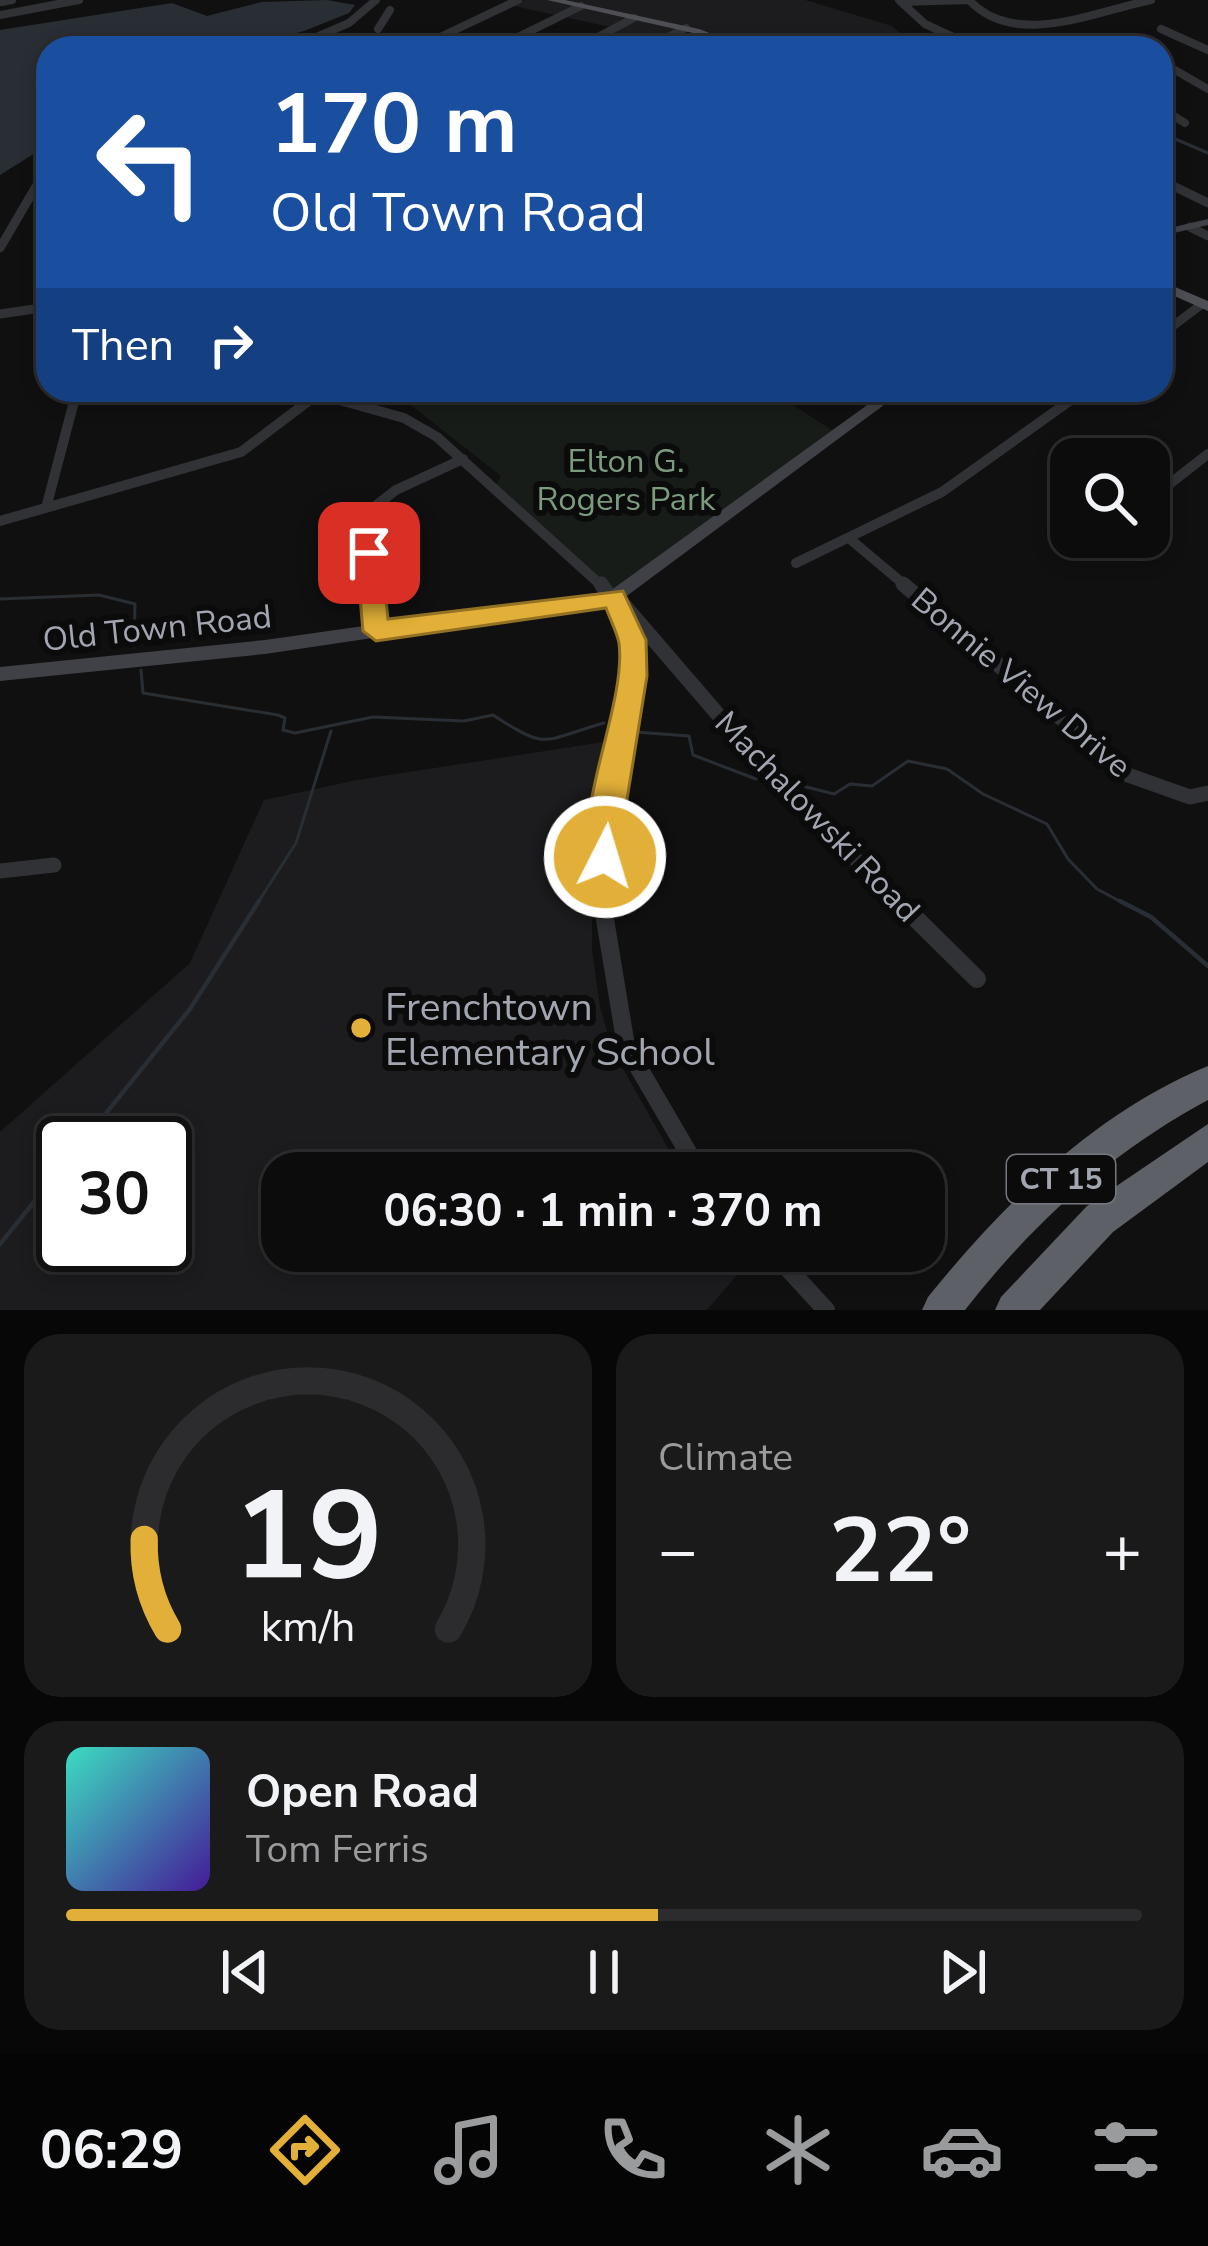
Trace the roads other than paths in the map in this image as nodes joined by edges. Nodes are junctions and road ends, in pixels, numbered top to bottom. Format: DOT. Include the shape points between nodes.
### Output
graph roads {
  1 [pos="12,0"];
  2 [pos="80,0"];
  3 [pos="376,0"];
  4 [pos="518,0"];
  5 [pos="554,0"];
  6 [pos="969,0"];
  7 [pos="1151,0"];
  8 [pos="900,1"];
  9 [pos="1,2"];
  10 [pos="580,6"];
  11 [pos="16,12"];
  12 [pos="362,13"];
  13 [pos="0,15"];
  14 [pos="634,18"];
  15 [pos="378,29"];
  16 [pos="683,29"];
  17 [pos="1161,29"];
  18 [pos="315,36"];
  19 [pos="442,36"];
  20 [pos="520,36"];
  21 [pos="600,36"];
  22 [pos="669,36"];
  23 [pos="704,36"];
  24 [pos="951,36"];
  25 [pos="1208,50"];
  26 [pos="1173,69"];
  27 [pos="1208,89"];
  28 [pos="1173,116"];
  29 [pos="1185,123"];
  30 [pos="36,186"];
  31 [pos="1173,186"];
  32 [pos="1208,203"];
  33 [pos="1208,222"];
  34 [pos="1190,226"];
  35 [pos="1173,230"];
  36 [pos="1208,236"];
  37 [pos="0,248"];
  38 [pos="1173,291"];
  39 [pos="1205,306"];
  40 [pos="36,309"];
  41 [pos="0,314"];
  42 [pos="1173,326"];
  43 [pos="74,402"];
  44 [pos="299,402"];
  45 [pos="343,402"];
  46 [pos="870,402"];
  47 [pos="880,402"];
  48 [pos="1068,402"];
  49 [pos="876,405"];
  50 [pos="1208,454"];
  51 [pos="463,459"];
  52 [pos="1170,484"];
  53 [pos="46,508"];
  54 [pos="0,521"];
  55 [pos="850,538"];
  56 [pos="796,563"];
  57 [pos="614,598"];
  58 [pos="376,631"];
  59 [pos="660,643"];
  60 [pos="633,650"];
  61 [pos="0,674"];
  62 [pos="1208,794"];
  63 [pos="54,866"];
  64 [pos="0,871"];
  65 [pos="977,979"];
  66 [pos="1208,1082"];
  67 [pos="1208,1141"];
  68 [pos="688,1152"];
  69 [pos="792,1272"];
  70 [pos="826,1310"];
  71 [pos="941,1310"];
  72 [pos="1013,1310"];
  1 -- 9 [label="street"];
  2 -- 11 [label="street"];
  3 -- 12 [label="street"];
  4 -- 19 [label="street"];
  5 -- 10 [label="main road"];
  6 -- 7 [label="street" via="987,20 1020,28"];
  6 -- 8 [label="street"];
  8 -- 24 [label="street"];
  9 -- 11 [label="street"];
  10 -- 14 [label="main road"];
  10 -- 20 [label="street"];
  11 -- 13 [label="street"];
  12 -- 15 [label="street" via="387,12"];
  12 -- 18 [label="street"];
  14 -- 16 [label="main road"];
  14 -- 21 [label="street"];
  16 -- 22 [label="street"];
  16 -- 23 [label="main road"];
  17 -- 25 [label="street"];
  26 -- 27 [label="street"];
  28 -- 29 [label="street"];
  30 -- 37 [label="street"];
  31 -- 32 [label="street"];
  33 -- 34 [label="main road"];
  34 -- 35 [label="main road"];
  34 -- 36 [label="street"];
  38 -- 39 [label="main road"];
  39 -- 42 [label="street"];
  40 -- 41 [label="street"];
  43 -- 53 [label="street"];
  44 -- 53 [label="street" via="241,452"];
  45 -- 51 [label="street, Machalowski Road" via="404,418"];
  46 -- 49 [label="street"];
  47 -- 49 [label="main road, Old Town Road"];
  48 -- 55 [label="street" via="942,492"];
  49 -- 57 [label="main road, Old Town Road"];
  50 -- 52 [label="street"];
  51 -- 57 [label="street, Machalowski Road"];
  51 -- 58 [label="street" via="369,511"];
  53 -- 54 [label="street"];
  55 -- 56 [label="street"];
  55 -- 62 [label="street, Bonnie View Drive" via="1128,775 1190,797"];
  57 -- 58 [label="main road, Old Town Road"];
  57 -- 59 [label="street, Machalowski Road"];
  57 -- 60 [label="street"];
  58 -- 61 [label="main road, Old Town Road"];
  59 -- 60 [label="street"];
  59 -- 65 [label="street, Machalowski Road" via="770,775"];
  60 -- 68 [label="street" via="608,804 602,910 626,1046"];
  63 -- 64 [label="street"];
  66 -- 71 [label="highway, CT 15" via="1102,1144 1039,1198"];
  67 -- 72 [label="highway, CT 15" via="1100,1220"];
  69 -- 70 [label="street"];
}
